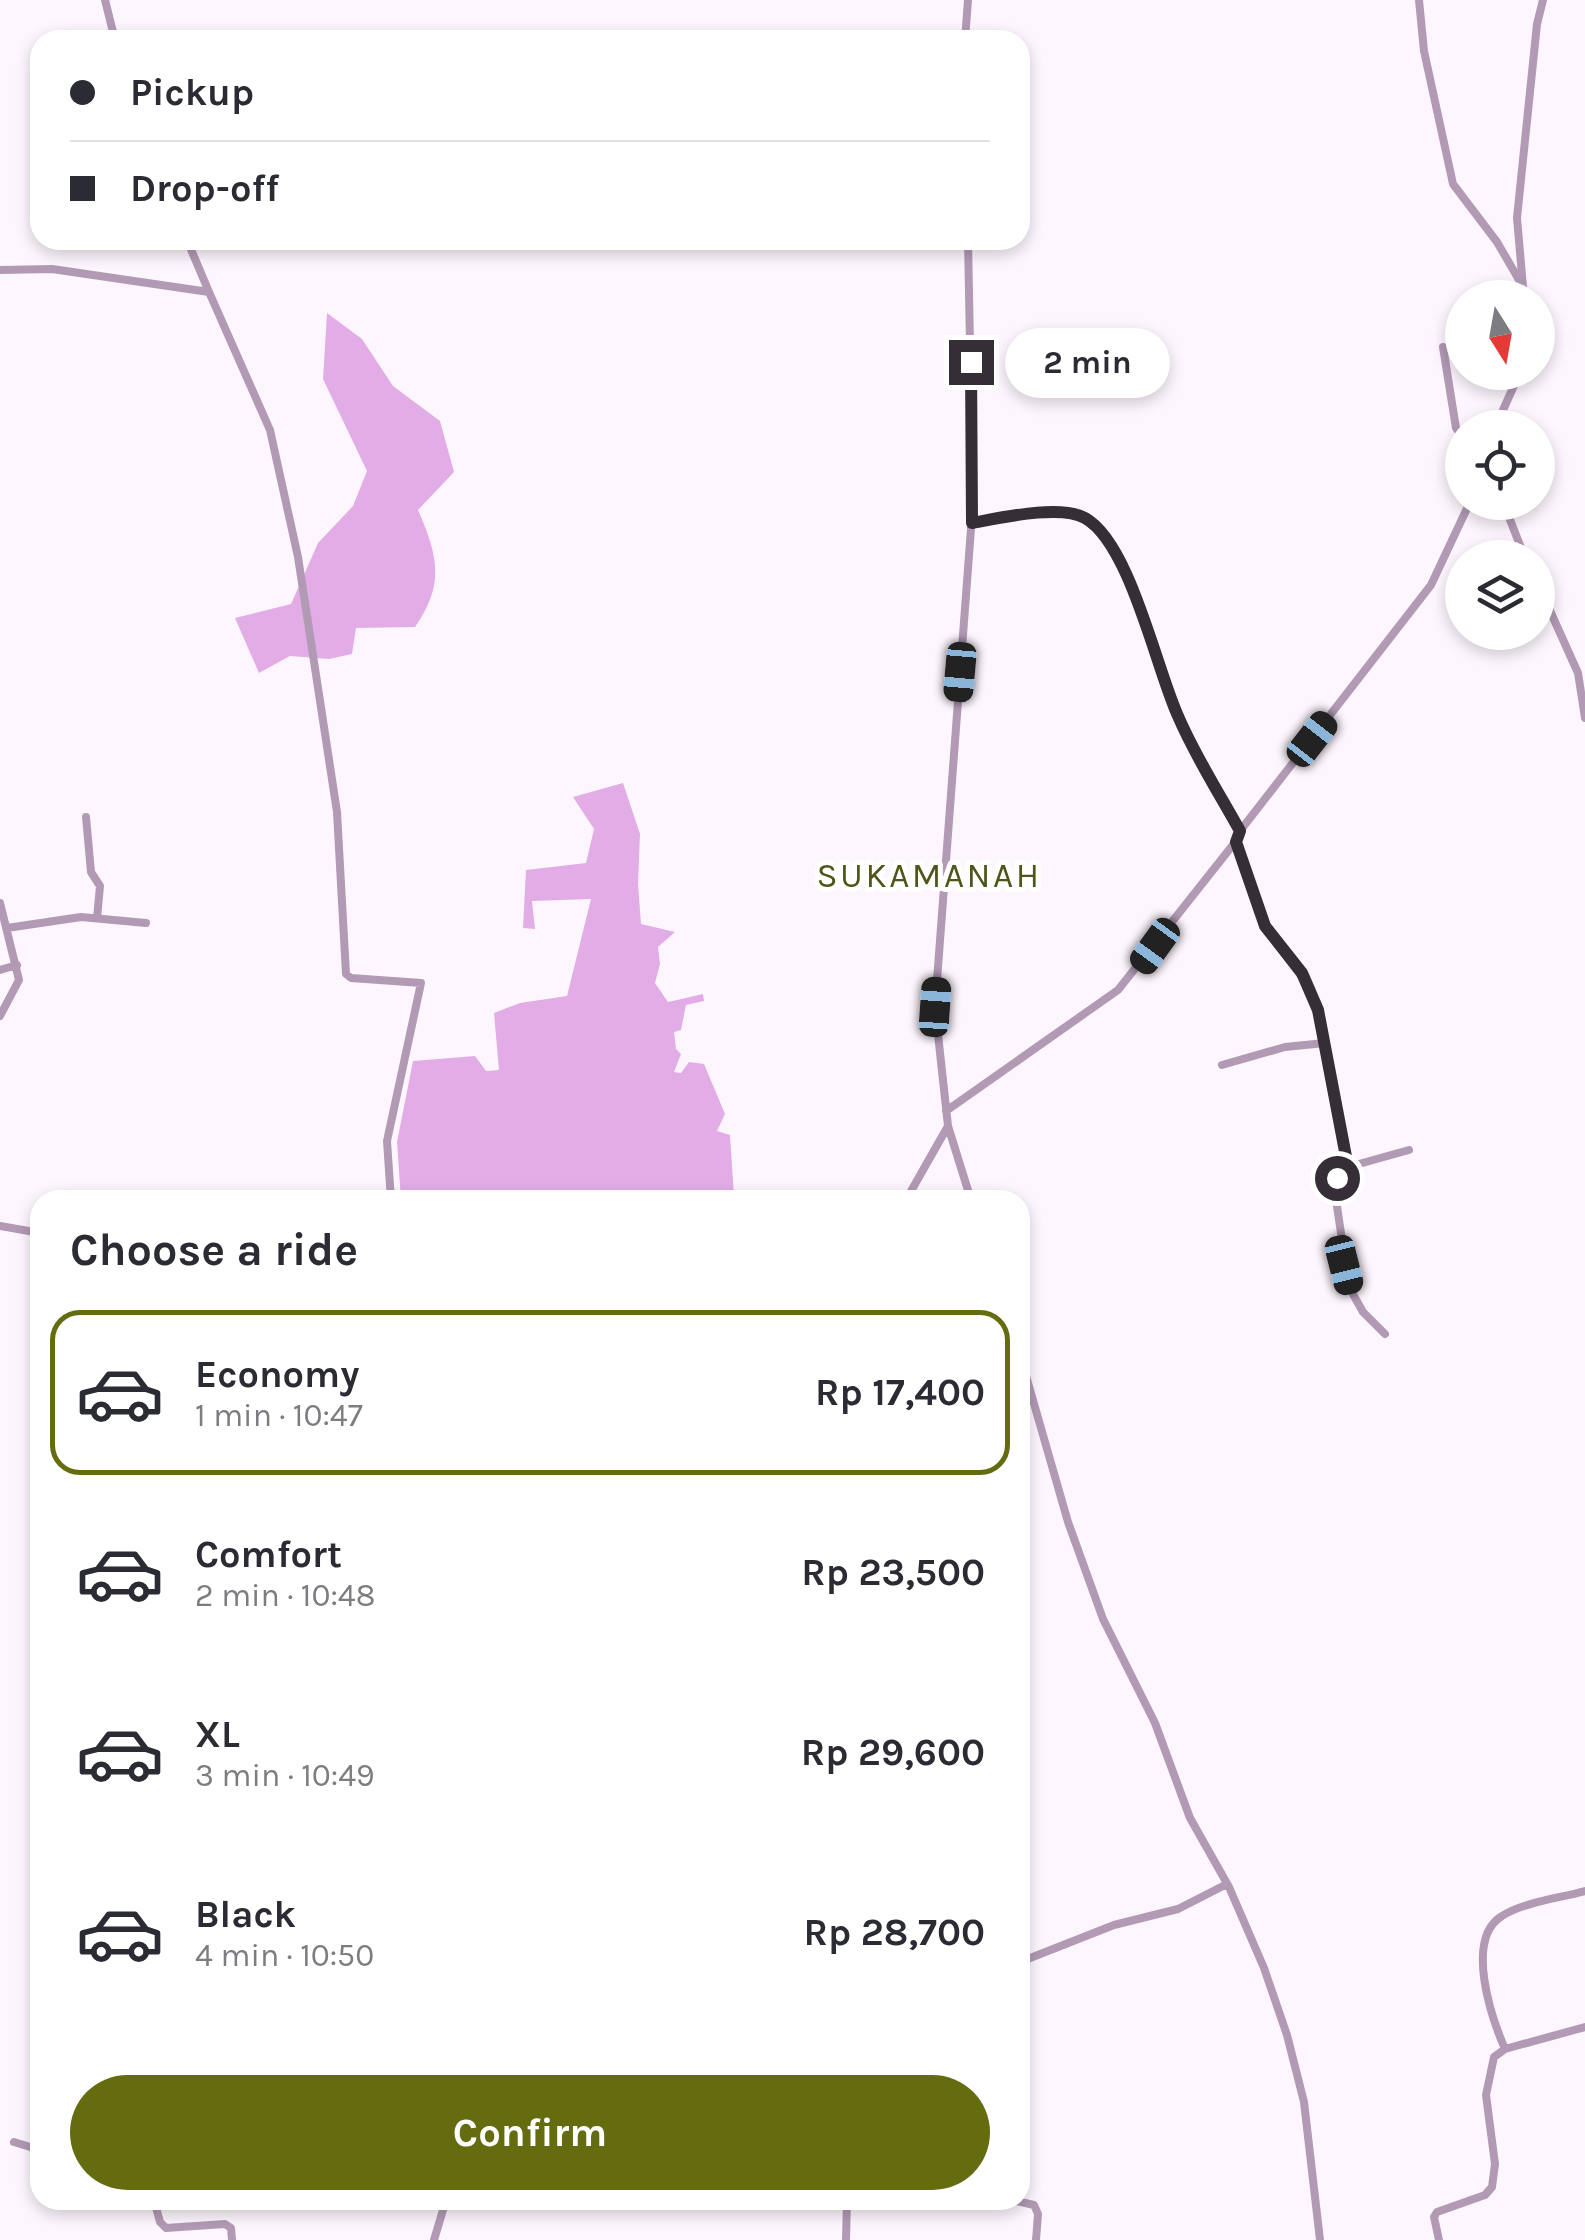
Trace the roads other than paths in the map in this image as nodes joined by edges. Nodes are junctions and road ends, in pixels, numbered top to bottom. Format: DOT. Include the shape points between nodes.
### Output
graph roads {
  1 [pos="105,0"];
  2 [pos="968,0"];
  3 [pos="1419,0"];
  4 [pos="1543,0"];
  5 [pos="112,30"];
  6 [pos="966,30"];
  7 [pos="192,250"];
  8 [pos="968,250"];
  9 [pos="0,270"];
  10 [pos="1519,280"];
  11 [pos="1522,280"];
  12 [pos="209,292"];
  13 [pos="1443,347"];
  14 [pos="1453,410"];
  15 [pos="1462,520"];
  16 [pos="972,523"];
  17 [pos="1555,622"];
  18 [pos="1585,718"];
  19 [pos="86,817"];
  20 [pos="1240,831"];
  21 [pos="1236,842"];
  22 [pos="0,903"];
  23 [pos="97,918"];
  24 [pos="146,923"];
  25 [pos="7,928"];
  26 [pos="17,965"];
  27 [pos="0,970"];
  28 [pos="0,1016"];
  29 [pos="1325,1043"];
  30 [pos="1222,1065"];
  31 [pos="946,1110"];
  32 [pos="948,1126"];
  33 [pos="1410,1150"];
  34 [pos="1348,1167"];
  35 [pos="390,1190"];
  36 [pos="912,1190"];
  37 [pos="968,1190"];
  38 [pos="0,1226"];
  39 [pos="30,1230"];
  40 [pos="1385,1334"];
  41 [pos="1030,1390"];
  42 [pos="1228,1884"];
  43 [pos="1585,1890"];
  44 [pos="1030,1958"];
  45 [pos="1585,2028"];
  46 [pos="1503,2044"];
  47 [pos="14,2142"];
  48 [pos="30,2147"];
  49 [pos="1030,2204"];
  50 [pos="157,2210"];
  51 [pos="443,2210"];
  52 [pos="846,2210"];
  53 [pos="232,2240"];
  54 [pos="434,2240"];
  55 [pos="846,2240"];
  56 [pos="1036,2240"];
  57 [pos="1320,2240"];
  58 [pos="1439,2240"];
  1 -- 5 [label="street"];
  2 -- 6 [label="street"];
  3 -- 10 [label="street" via="1453,184"];
  4 -- 11 [label="street" via="1517,218"];
  7 -- 12 [label="street"];
  8 -- 16 [label="street"];
  9 -- 12 [label="street" via="52,269"];
  12 -- 35 [label="street" via="270,430 298,557 337,812 346,974 421,983 387,1141"];
  13 -- 14 [label="street"];
  15 -- 20 [label="street" via="1431,585"];
  16 -- 20 [label="street" via="1071,514 1093,523 1126,572 1182,725"];
  16 -- 31 [label="street" via="935,1007"];
  17 -- 18 [label="street" via="1578,674"];
  19 -- 23 [label="street" via="91,872 100,886"];
  20 -- 21 [label="street"];
  21 -- 29 [label="street" via="1268,932 1311,989"];
  21 -- 31 [label="street" via="1118,990"];
  22 -- 25 [label="street"];
  23 -- 24 [label="street"];
  23 -- 25 [label="street"];
  25 -- 26 [label="street"];
  26 -- 27 [label="street"];
  26 -- 28 [label="street" via="18,988"];
  29 -- 30 [label="street"];
  29 -- 34 [label="street"];
  31 -- 32 [label="street"];
  32 -- 36 [label="street"];
  32 -- 37 [label="street"];
  33 -- 34 [label="street"];
  34 -- 40 [label="street" via="1334,1186 1344,1265 1356,1303"];
  38 -- 39 [label="street"];
  41 -- 42 [label="street" via="1103,1620 1155,1723 1190,1818"];
  42 -- 44 [label="street" via="1178,1909"];
  42 -- 57 [label="street" via="1300,2080"];
  43 -- 46 [label="street" via="1497,1919 1485,1951 1484,1994"];
  45 -- 46 [label="street"];
  46 -- 58 [label="street" via="1486,2085 1492,2187 1437,2212"];
  47 -- 48 [label="street"];
  49 -- 56 [label="street" via="1038,2214"];
  50 -- 53 [label="street" via="166,2228 224,2224"];
  51 -- 54 [label="street"];
  52 -- 55 [label="street"];
}
